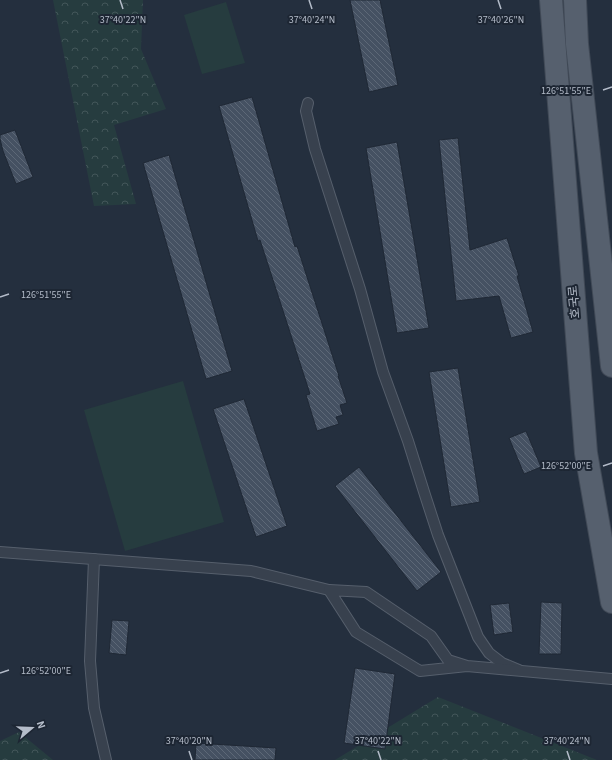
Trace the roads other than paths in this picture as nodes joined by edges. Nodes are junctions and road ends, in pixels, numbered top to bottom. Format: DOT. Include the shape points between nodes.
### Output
graph roads {
  1 [pos="551,0"];
  2 [pos="575,0"];
  3 [pos="308,103"];
  4 [pos="612,366"];
  5 [pos="0,552"];
  6 [pos="94,559"];
  7 [pos="329,590"];
  8 [pos="612,602"];
  9 [pos="467,666"];
  10 [pos="519,670"];
  11 [pos="612,679"];
  12 [pos="106,760"];
  1 -- 8 [label="main road, 호국로" via="586,454"];
  2 -- 4 [label="main road" via="577,44"];
  3 -- 10 [label="lane" via="306,111 315,149 360,289 383,372 438,535 478,637 489,653 502,663"];
  5 -- 6 [label="lane"];
  6 -- 7 [label="lane" via="251,572"];
  6 -- 12 [label="lane" via="90,661 94,708"];
  7 -- 9 [label="lane" via="366,592 431,636 448,660"];
  7 -- 9 [label="lane" via="356,632 420,671"];
  9 -- 10 [label="lane"];
  10 -- 11 [label="lane"];
}
